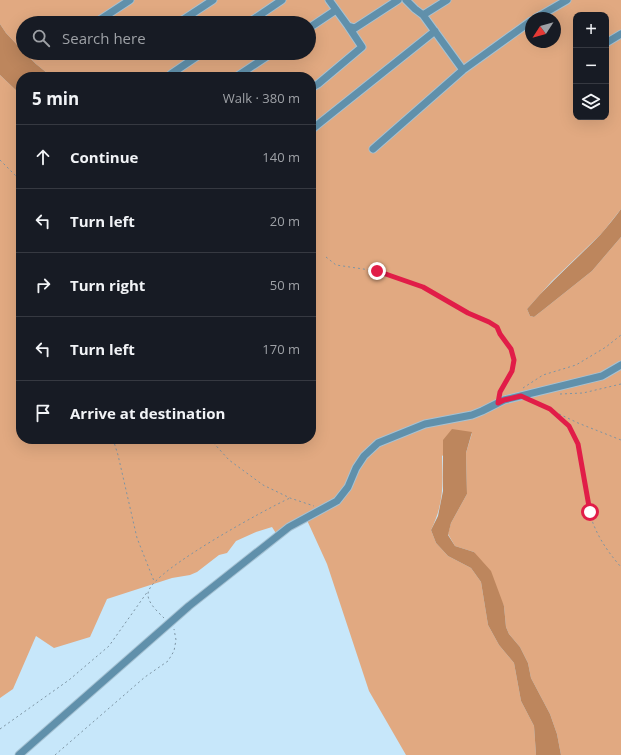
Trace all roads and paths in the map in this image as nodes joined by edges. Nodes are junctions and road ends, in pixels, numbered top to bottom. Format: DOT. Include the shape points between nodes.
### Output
graph roads {
  1 [pos="130,0"];
  2 [pos="213,0"];
  3 [pos="282,0"];
  4 [pos="329,0"];
  5 [pos="398,0"];
  6 [pos="406,0"];
  7 [pos="447,0"];
  8 [pos="567,0"];
  9 [pos="336,10"];
  10 [pos="546,12"];
  11 [pos="424,15"];
  12 [pos="106,16"];
  13 [pos="189,16"];
  14 [pos="258,16"];
  15 [pos="316,23"];
  16 [pos="525,25"];
  17 [pos="348,26"];
  18 [pos="435,31"];
  19 [pos="621,34"];
  20 [pos="609,41"];
  21 [pos="192,60"];
  22 [pos="262,60"];
  23 [pos="463,70"];
  24 [pos="174,72"];
  25 [pos="244,72"];
  26 [pos="316,85"];
  27 [pos="316,126"];
  28 [pos="373,149"];
  29 [pos="0,160"];
  30 [pos="16,176"];
  31 [pos="326,257"];
  32 [pos="621,334"];
  33 [pos="621,365"];
  34 [pos="621,384"];
  35 [pos="523,388"];
  36 [pos="560,394"];
  37 [pos="521,396"];
  38 [pos="498,403"];
  39 [pos="550,409"];
  40 [pos="621,440"];
  41 [pos="115,444"];
  42 [pos="215,444"];
  43 [pos="322,508"];
  44 [pos="621,567"];
  45 [pos="154,582"];
  46 [pos="148,591"];
  47 [pos="0,729"];
  48 [pos="19,755"];
  1 -- 12 [label="street"];
  2 -- 13 [label="street"];
  3 -- 14 [label="street"];
  4 -- 9 [label="street"];
  5 -- 17 [label="street" via="355,28"];
  6 -- 11 [label="street"];
  7 -- 11 [label="street"];
  8 -- 10 [label="street"];
  9 -- 15 [label="street"];
  9 -- 17 [label="street"];
  11 -- 18 [label="street"];
  16 -- 23 [label="street"];
  17 -- 26 [label="street" via="362,47"];
  18 -- 23 [label="street"];
  18 -- 27 [label="street"];
  19 -- 20 [label="street"];
  21 -- 24 [label="street"];
  22 -- 25 [label="street"];
  23 -- 28 [label="street"];
  29 -- 30 [label="path"];
  31 -- 38 [label="path" via="336,265 377,271 423,287 497,327 511,349 514,360"];
  32 -- 35 [label="path" via="606,348 576,365 543,375"];
  33 -- 37 [label="street" via="602,376"];
  34 -- 36 [label="path" via="583,393"];
  37 -- 38 [label="street"];
  37 -- 39 [label="path"];
  38 -- 43 [label="street" via="472,415 425,424 378,444 364,456 348,487 337,501"];
  39 -- 40 [label="path"];
  39 -- 44 [label="path" via="569,426 578,444 590,512 600,540"];
  41 -- 45 [label="path" via="137,538"];
  42 -- 43 [label="path" via="229,460 263,485 290,498"];
  43 -- 48 [label="street" via="289,527 189,606"];
  46 -- 47 [label="path" via="109,646 69,680"];
}
